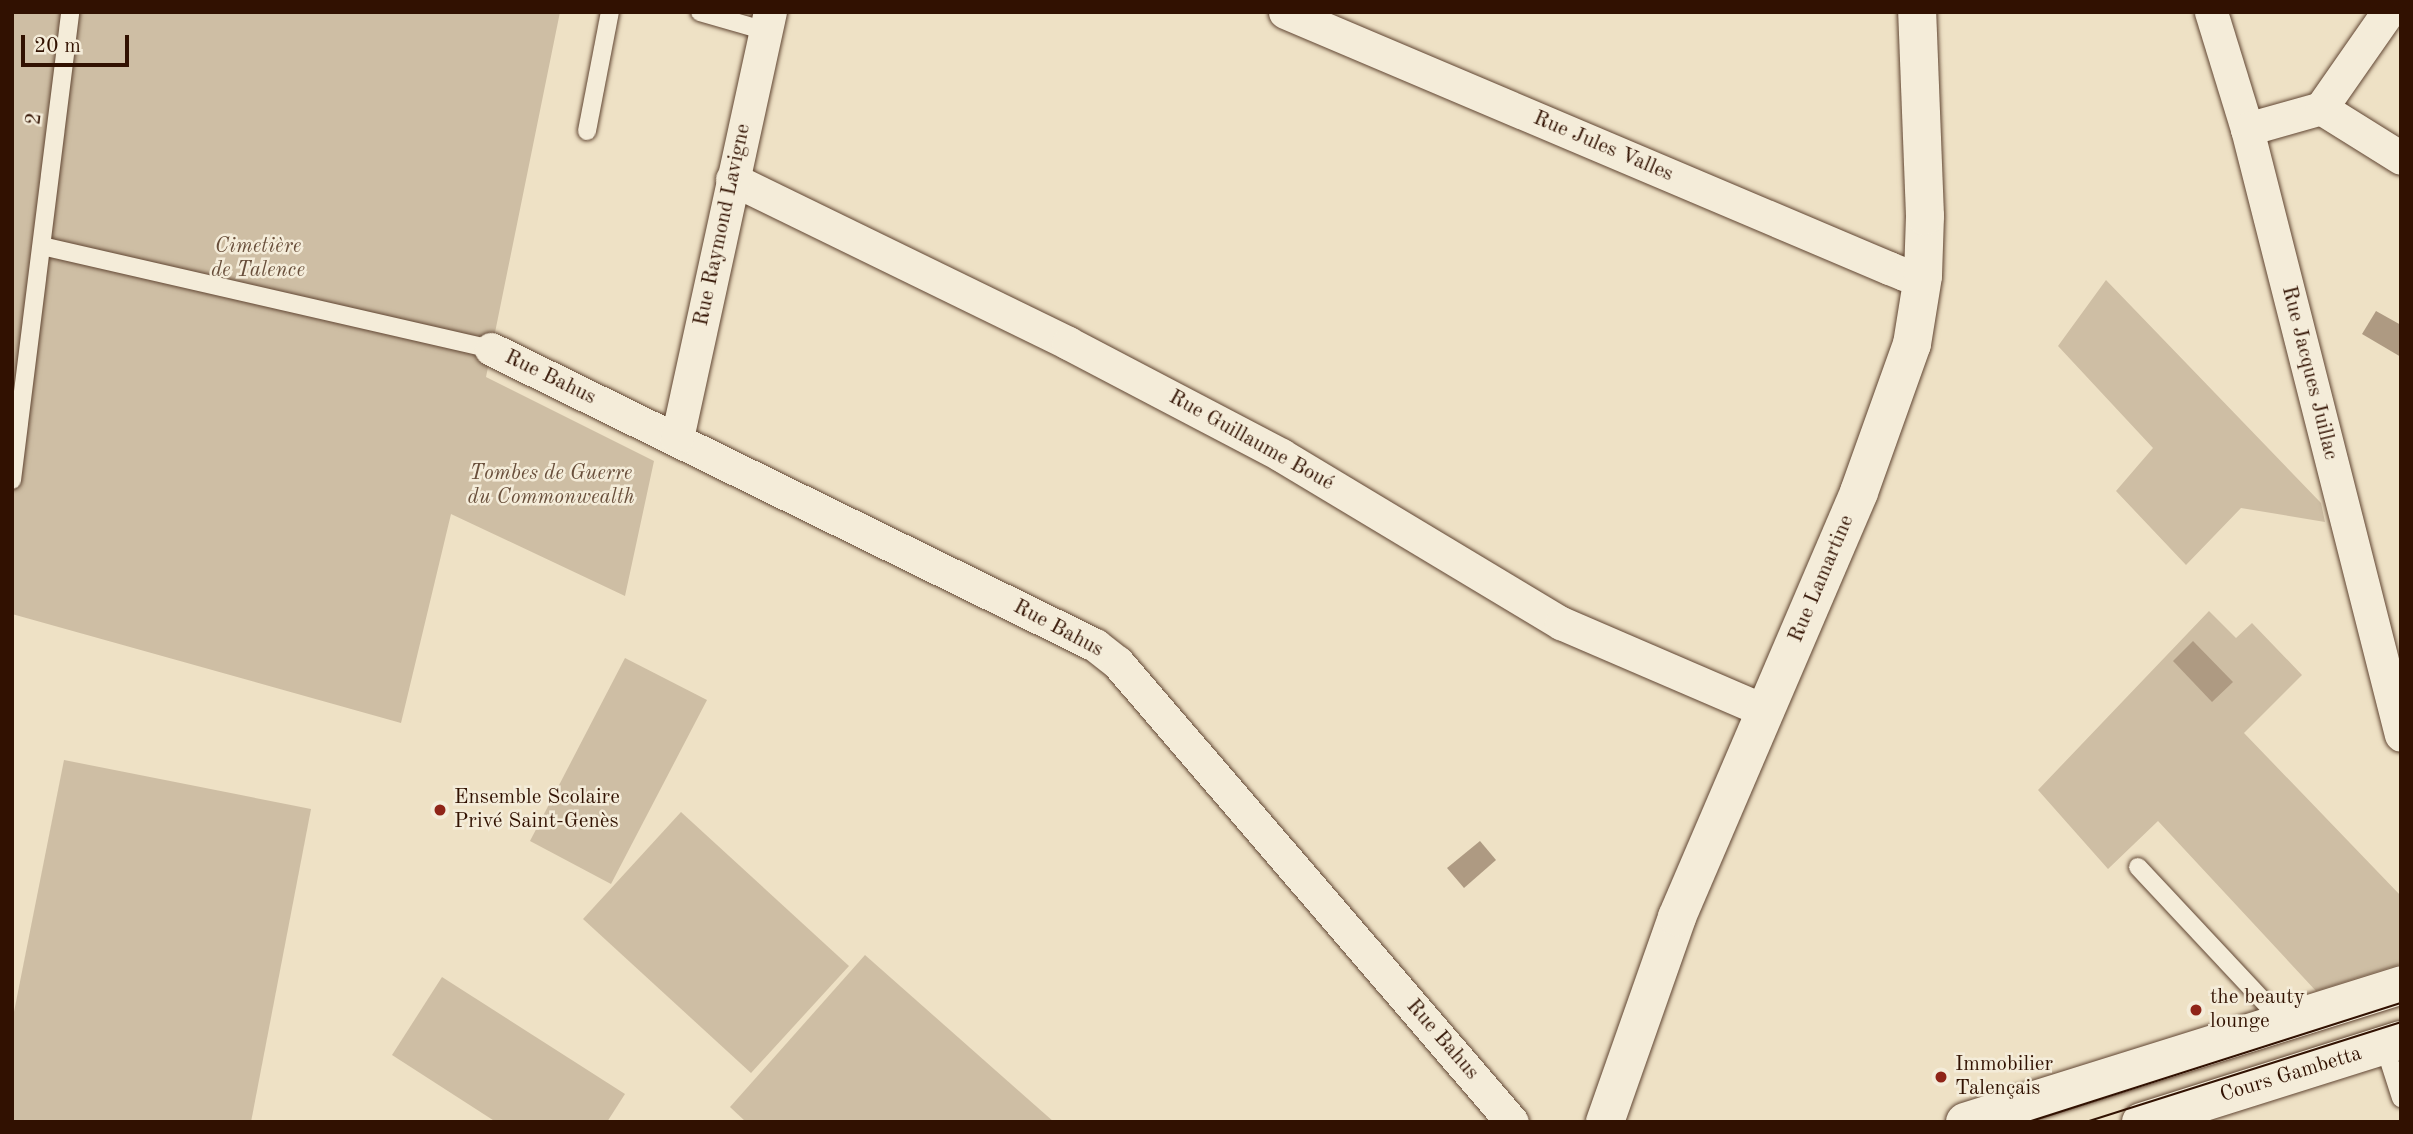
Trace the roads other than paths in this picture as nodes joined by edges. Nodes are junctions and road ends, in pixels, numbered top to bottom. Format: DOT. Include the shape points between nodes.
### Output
graph roads {
  1 [pos="70,12"];
  2 [pos="610,12"];
  3 [pos="700,12"];
  4 [pos="1285,12"];
  5 [pos="1917,12"];
  6 [pos="2211,12"];
  7 [pos="2388,12"];
  8 [pos="768,22"];
  9 [pos="2321,108"];
  10 [pos="2247,129"];
  11 [pos="587,131"];
  12 [pos="2401,158"];
  13 [pos="732,179"];
  14 [pos="43,246"];
  15 [pos="1923,276"];
  16 [pos="491,349"];
  17 [pos="677,438"];
  18 [pos="12,480"];
  19 [pos="1765,711"];
  20 [pos="2401,735"];
  21 [pos="2138,867"];
  22 [pos="2401,985"];
  23 [pos="2283,1022"];
  24 [pos="2392,1043"];
  25 [pos="2401,1098"];
  26 [pos="1512,1122"];
  27 [pos="1605,1122"];
  28 [pos="1965,1122"];
  29 [pos="2141,1122"];
  1 -- 14 [label="lane, 2"];
  2 -- 11 [label="lane"];
  3 -- 8 [label="lane"];
  4 -- 15 [label="street, Rue Jules Valles" via="1889,268"];
  5 -- 15 [label="street, Rue Lamartine"];
  6 -- 10 [label="street, Rue Jacques Juillac"];
  7 -- 9 [label="street"];
  8 -- 13 [label="street, Rue Raymond Lavigne"];
  9 -- 10 [label="street"];
  9 -- 12 [label="street"];
  10 -- 20 [label="street, Rue Jacques Juillac"];
  13 -- 17 [label="street, Rue Raymond Lavigne"];
  13 -- 19 [label="street, Rue Guillaume Boué" via="1068,343 1281,455 1561,623"];
  14 -- 16 [label="lane"];
  14 -- 18 [label="lane, 2"];
  15 -- 19 [label="street, Rue Lamartine" via="1912,344 1896,394"];
  16 -- 17 [label="street, Rue Bahus"];
  17 -- 26 [label="street, Rue Bahus" via="1095,645 1117,662"];
  19 -- 27 [label="street, Rue Lamartine" via="1677,917"];
  21 -- 23 [label="lane"];
  22 -- 23 [label="street"];
  23 -- 28 [label="street"];
  24 -- 25 [label="lane"];
  24 -- 29 [label="street, Cours Gambetta"];
}
